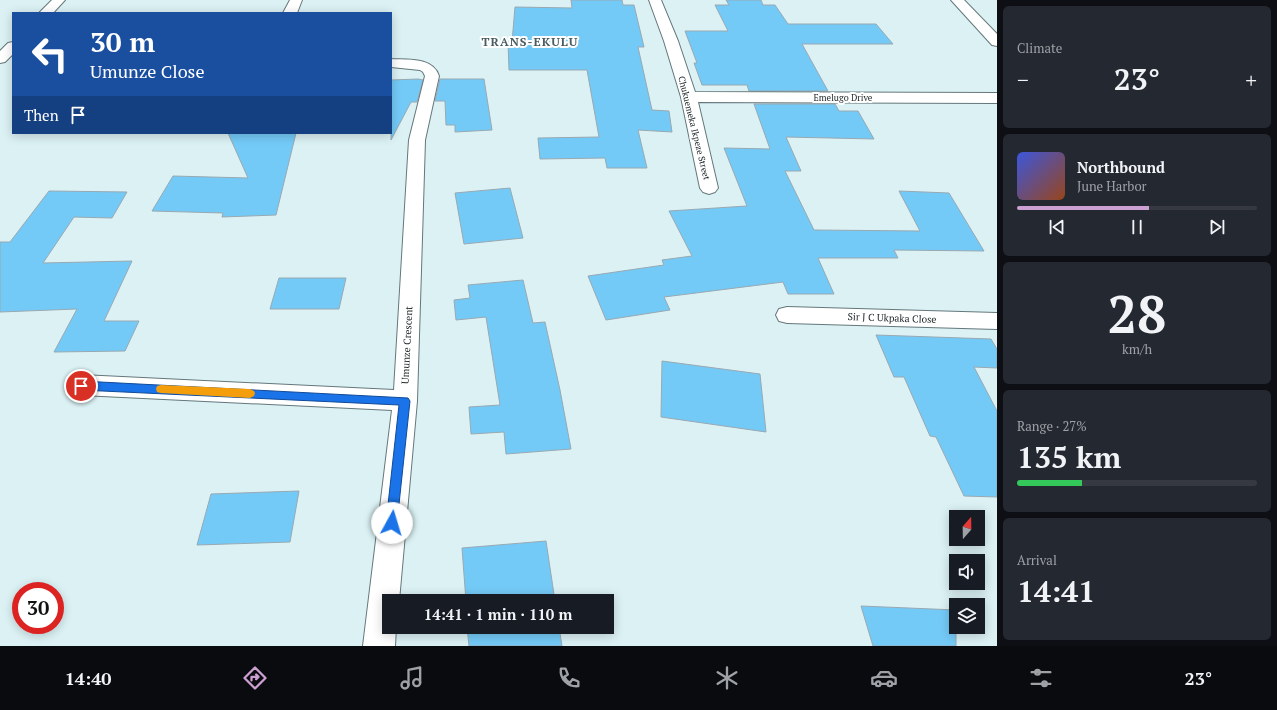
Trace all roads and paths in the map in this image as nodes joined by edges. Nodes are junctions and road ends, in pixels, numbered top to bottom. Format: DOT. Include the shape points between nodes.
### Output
graph roads {
  1 [pos="59,0"];
  2 [pos="296,0"];
  3 [pos="655,0"];
  4 [pos="956,0"];
  5 [pos="47,12"];
  6 [pos="290,12"];
  7 [pos="996,40"];
  8 [pos="392,63"];
  9 [pos="688,97"];
  10 [pos="997,98"];
  11 [pos="709,188"];
  12 [pos="787,314"];
  13 [pos="997,321"];
  14 [pos="81,386"];
  15 [pos="405,401"];
  16 [pos="379,646"];
  1 -- 5 [label="street"];
  2 -- 6 [label="street"];
  3 -- 9 [label="street, Chukuemeka Ikpeze Street"];
  4 -- 7 [label="street"];
  8 -- 15 [label="street, Umunze Crescent" via="424,66 430,70 432,76 417,140"];
  9 -- 10 [label="street, Emelugo Drive"];
  9 -- 11 [label="street, Chukuemeka Ikpeze Street"];
  12 -- 13 [label="street, Sir J C Ukpaka Close"];
  14 -- 15 [label="street"];
  15 -- 16 [label="street, Umunze Crescent"];
}
